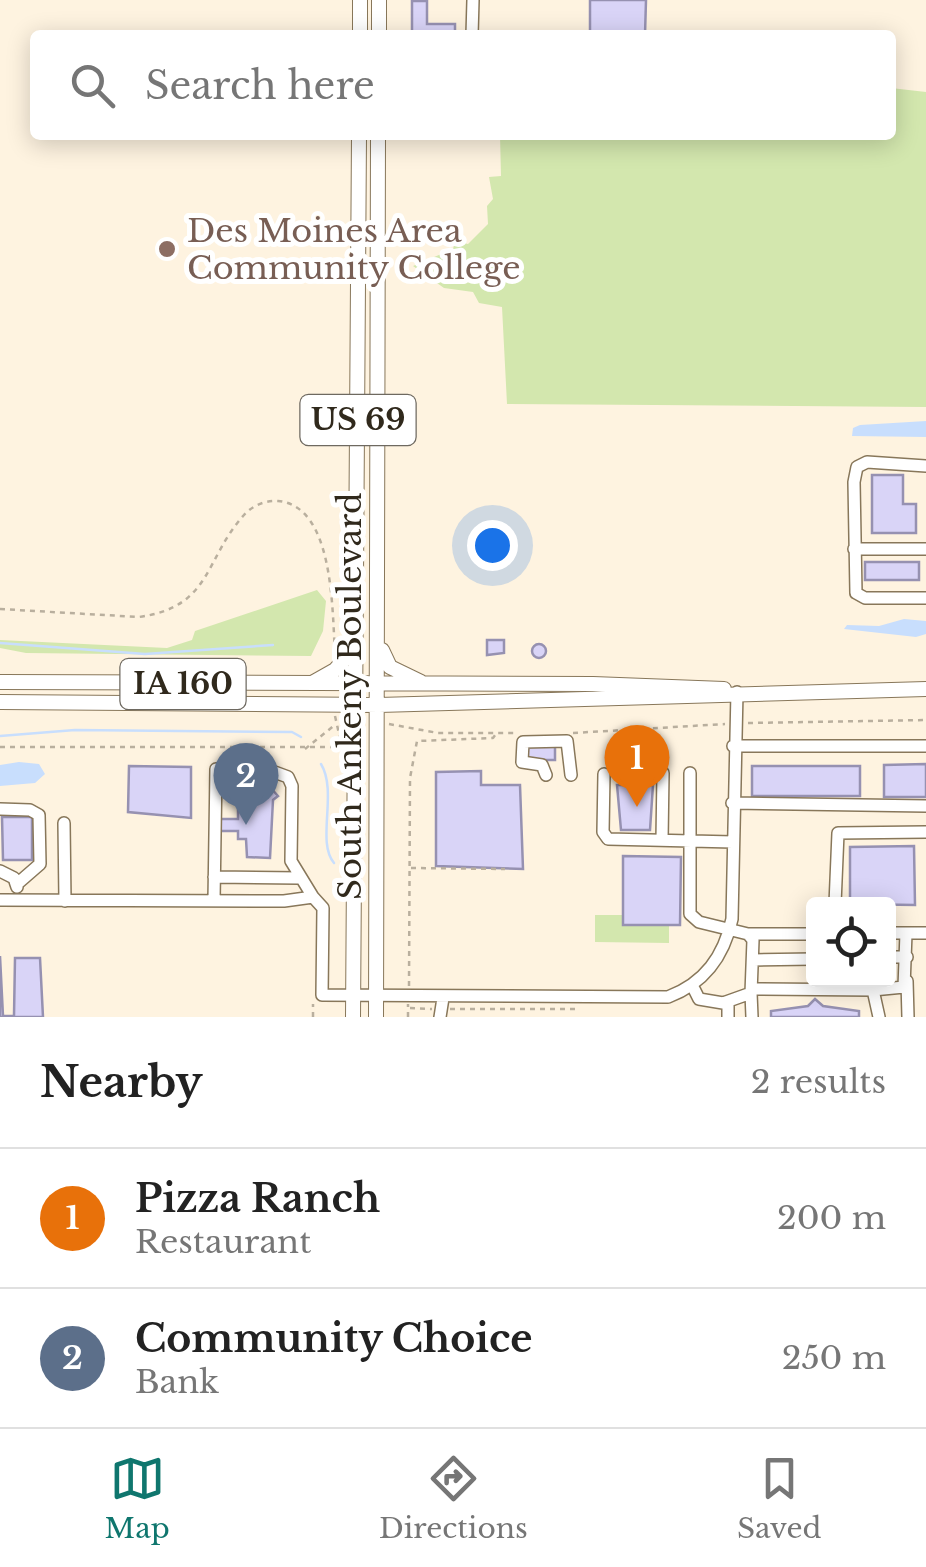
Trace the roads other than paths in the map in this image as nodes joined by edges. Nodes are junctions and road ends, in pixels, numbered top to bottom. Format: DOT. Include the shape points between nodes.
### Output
graph roads {
  1 [pos="360,0"];
  2 [pos="379,0"];
  3 [pos="473,0"];
  4 [pos="360,30"];
  5 [pos="378,30"];
  6 [pos="472,30"];
  7 [pos="360,140"];
  8 [pos="378,140"];
  9 [pos="926,466"];
  10 [pos="854,549"];
  11 [pos="926,549"];
  12 [pos="926,598"];
  13 [pos="380,645"];
  14 [pos="356,646"];
  15 [pos="0,682"];
  16 [pos="311,684"];
  17 [pos="367,684"];
  18 [pos="429,685"];
  19 [pos="926,690"];
  20 [pos="737,692"];
  21 [pos="0,702"];
  22 [pos="368,705"];
  23 [pos="733,746"];
  24 [pos="926,746"];
  25 [pos="690,773"];
  26 [pos="604,774"];
  27 [pos="663,774"];
  28 [pos="546,775"];
  29 [pos="571,775"];
  30 [pos="732,802"];
  31 [pos="926,806"];
  32 [pos="0,810"];
  33 [pos="64,823"];
  34 [pos="926,832"];
  35 [pos="662,840"];
  36 [pos="690,841"];
  37 [pos="733,842"];
  38 [pos="0,871"];
  39 [pos="214,877"];
  40 [pos="300,878"];
  41 [pos="17,884"];
  42 [pos="313,897"];
  43 [pos="834,897"];
  44 [pos="0,900"];
  45 [pos="65,900"];
  46 [pos="214,900"];
  47 [pos="17,901"];
  48 [pos="730,930"];
  49 [pos="926,932"];
  50 [pos="896,933"];
  51 [pos="906,933"];
  52 [pos="748,934"];
  53 [pos="806,934"];
  54 [pos="907,957"];
  55 [pos="896,958"];
  56 [pos="806,959"];
  57 [pos="754,960"];
  58 [pos="907,980"];
  59 [pos="692,985"];
  60 [pos="873,990"];
  61 [pos="752,991"];
  62 [pos="354,996"];
  63 [pos="376,997"];
  64 [pos="728,1002"];
  65 [pos="442,1008"];
  66 [pos="353,1017"];
  67 [pos="376,1017"];
  68 [pos="728,1017"];
  69 [pos="752,1017"];
  70 [pos="879,1017"];
  71 [pos="908,1017"];
  1 -- 4 [label="main road"];
  2 -- 5 [label="main road"];
  3 -- 6 [label="lane"];
  7 -- 14 [label="main road, South Ankeny Boulevard / US 69"];
  8 -- 13 [label="main road, South Ankeny Boulevard / US 69"];
  9 -- 10 [label="lane" via="857,467"];
  10 -- 11 [label="lane"];
  10 -- 12 [label="lane" via="860,596"];
  13 -- 17 [label="main road, South Ankeny Boulevard / US 69"];
  13 -- 18 [label="main road" via="390,667"];
  14 -- 16 [label="main road"];
  14 -- 17 [label="main road, South Ankeny Boulevard / US 69"];
  15 -- 16 [label="main road, IA 160"];
  16 -- 17 [label="main road, IA 160"];
  17 -- 18 [label="main road, IA 160"];
  17 -- 22 [label="main road, South Ankeny Boulevard / US 69"];
  17 -- 22 [label="main road, South Ankeny Boulevard / US 69"];
  18 -- 20 [label="main road, IA 160" via="690,685"];
  19 -- 20 [label="main road, IA 160"];
  20 -- 22 [label="main road, IA 160" via="694,700"];
  20 -- 23 [label="lane"];
  21 -- 22 [label="main road, IA 160"];
  22 -- 62 [label="main road, South Ankeny Boulevard / US 69" via="356,724"];
  22 -- 63 [label="main road, South Ankeny Boulevard / US 69" via="379,724"];
  23 -- 24 [label="lane"];
  23 -- 30 [label="lane"];
  25 -- 36 [label="lane"];
  26 -- 35 [label="lane" via="604,836"];
  27 -- 35 [label="lane"];
  28 -- 29 [label="lane" via="542,765 522,762 524,742 567,742"];
  30 -- 31 [label="lane"];
  30 -- 37 [label="lane"];
  32 -- 41 [label="lane" via="39,815 40,864"];
  33 -- 45 [label="lane"];
  34 -- 43 [label="lane" via="838,833"];
  35 -- 36 [label="lane"];
  36 -- 37 [label="lane"];
  36 -- 48 [label="lane" via="690,914"];
  37 -- 48 [label="lane"];
  38 -- 41 [label="lane"];
  39 -- 40 [label="lane"];
  39 -- 40 [label="lane" via="216,769 288,777 292,861"];
  39 -- 46 [label="lane"];
  40 -- 42 [label="lane"];
  41 -- 47 [label="lane"];
  42 -- 46 [label="lane"];
  42 -- 62 [label="lane" via="323,908 322,995"];
  44 -- 47 [label="lane"];
  45 -- 46 [label="lane"];
  45 -- 47 [label="lane"];
  48 -- 52 [label="lane"];
  48 -- 59 [label="lane" via="720,957"];
  49 -- 51 [label="lane"];
  50 -- 51 [label="lane"];
  51 -- 54 [label="lane"];
  52 -- 53 [label="lane"];
  52 -- 57 [label="lane"];
  54 -- 55 [label="lane"];
  54 -- 58 [label="lane"];
  56 -- 57 [label="lane"];
  57 -- 61 [label="lane"];
  58 -- 60 [label="lane" via="899,990"];
  58 -- 71 [label="lane"];
  59 -- 64 [label="lane" via="705,1003"];
  59 -- 65 [label="lane" via="655,1000"];
  60 -- 61 [label="lane"];
  60 -- 70 [label="lane"];
  61 -- 64 [label="lane"];
  61 -- 69 [label="lane"];
  62 -- 63 [label="lane"];
  62 -- 66 [label="main road, South Ankeny Boulevard / US 69"];
  63 -- 65 [label="lane"];
  63 -- 67 [label="main road, South Ankeny Boulevard / US 69"];
  64 -- 68 [label="lane"];
}
